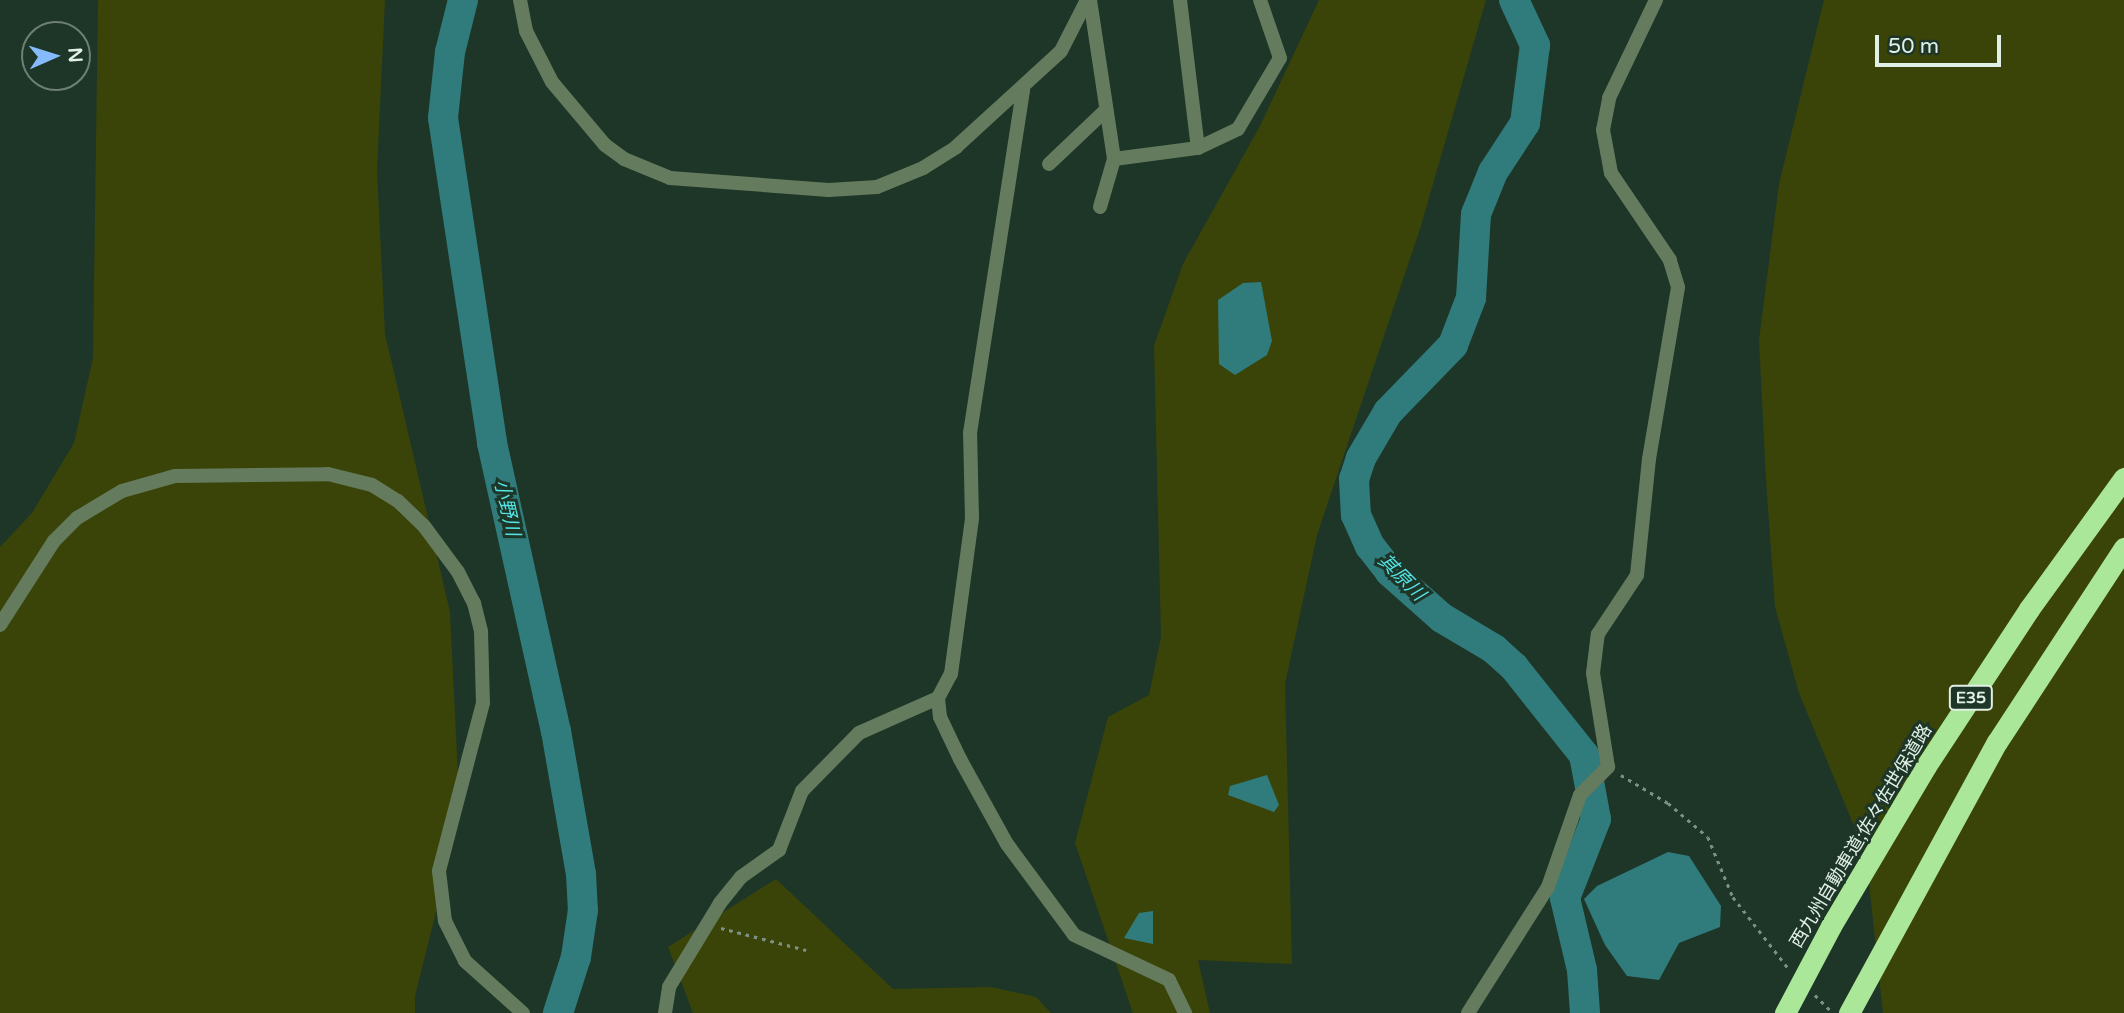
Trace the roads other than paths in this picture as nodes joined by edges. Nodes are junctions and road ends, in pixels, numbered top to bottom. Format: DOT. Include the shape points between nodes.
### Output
graph roads {
  1 [pos="520,0"];
  2 [pos="1088,0"];
  3 [pos="1180,0"];
  4 [pos="1261,0"];
  5 [pos="1656,0"];
  6 [pos="1023,90"];
  7 [pos="1106,110"];
  8 [pos="1198,148"];
  9 [pos="1114,159"];
  10 [pos="1049,164"];
  11 [pos="1100,207"];
  12 [pos="2124,478"];
  13 [pos="2124,548"];
  14 [pos="0,625"];
  15 [pos="938,698"];
  16 [pos="1853,1006"];
  17 [pos="523,1013"];
  18 [pos="665,1013"];
  19 [pos="1185,1013"];
  20 [pos="1468,1013"];
  21 [pos="1785,1013"];
  1 -- 6 [label="street" via="526,31 571,106 624,159 670,178 829,190 877,187 934,161"];
  2 -- 6 [label="street" via="1061,51"];
  2 -- 7 [label="street"];
  3 -- 8 [label="street"];
  4 -- 8 [label="street" via="1280,58 1276,71 1238,130"];
  5 -- 20 [label="street" via="1609,98 1603,130 1611,173 1670,260 1678,287 1649,459 1637,575 1598,634 1593,673 1608,767 1580,794 1548,887"];
  6 -- 15 [label="street" via="970,433 972,518 951,674"];
  7 -- 9 [label="street"];
  7 -- 10 [label="street"];
  8 -- 9 [label="street"];
  9 -- 11 [label="street"];
  12 -- 21 [label="highway, 西九州自動車道;佐々佐世保道路 / E35, bridge" via="2021,620 1926,766"];
  13 -- 16 [label="highway, E35" via="1997,742"];
  14 -- 17 [label="street" via="54,541 77,518 122,491 174,477 328,474 372,485 398,501 424,526 458,572 474,603 481,632 483,703 439,871 445,921 460,954"];
  15 -- 18 [label="street" via="859,733 802,791 779,850 741,877 706,925 669,987"];
  15 -- 19 [label="street" via="940,717 1007,844 1074,935 1170,980"];
}
